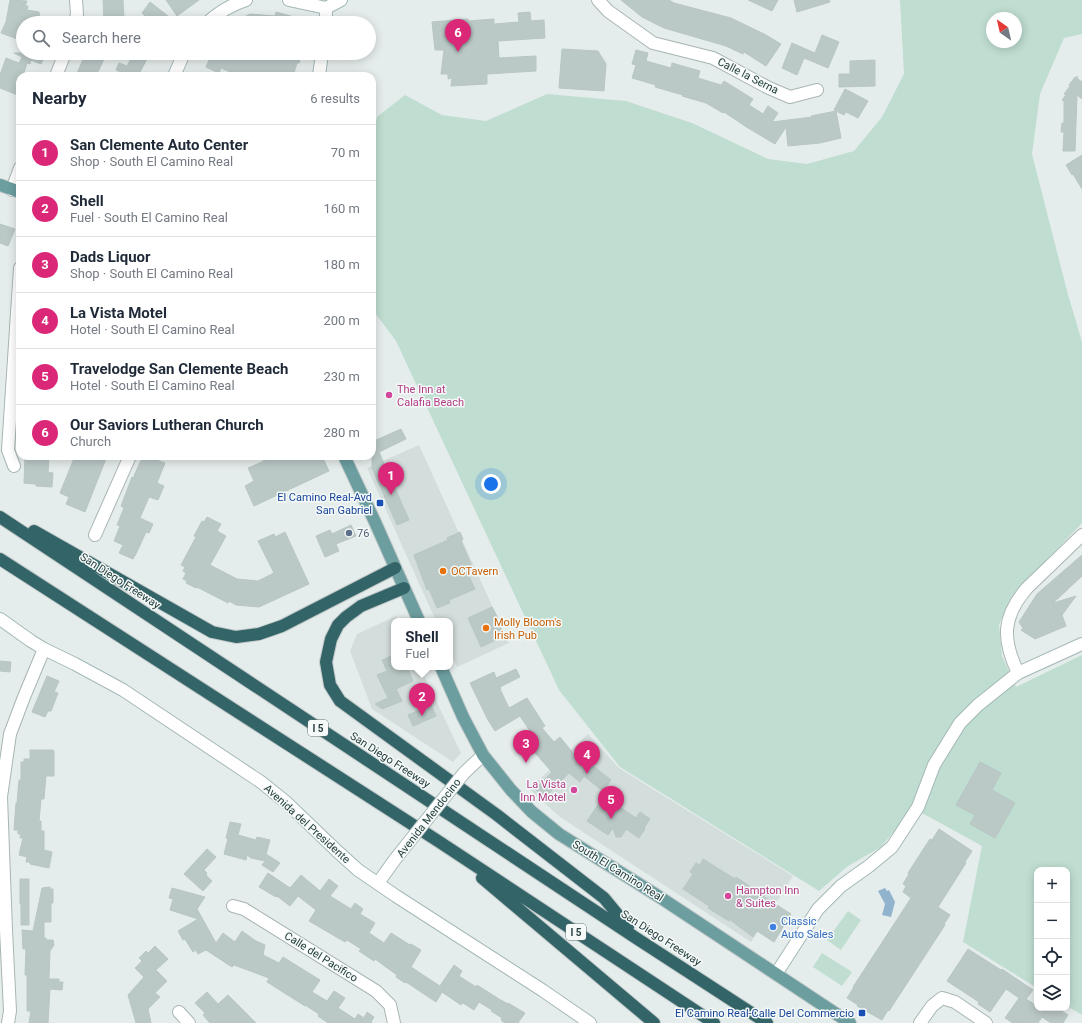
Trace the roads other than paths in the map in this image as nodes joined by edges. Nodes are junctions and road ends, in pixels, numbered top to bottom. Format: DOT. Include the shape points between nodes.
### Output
graph roads {
  1 [pos="76,0"];
  2 [pos="246,0"];
  3 [pos="290,0"];
  4 [pos="341,0"];
  5 [pos="598,0"];
  6 [pos="327,4"];
  7 [pos="77,16"];
  8 [pos="215,16"];
  9 [pos="326,16"];
  10 [pos="62,60"];
  11 [pos="181,60"];
  12 [pos="321,60"];
  13 [pos="58,72"];
  14 [pos="176,72"];
  15 [pos="320,72"];
  16 [pos="817,90"];
  17 [pos="0,185"];
  18 [pos="16,191"];
  19 [pos="16,329"];
  20 [pos="128,460"];
  21 [pos="346,460"];
  22 [pos="14,466"];
  23 [pos="0,512"];
  24 [pos="0,517"];
  25 [pos="95,535"];
  26 [pos="1082,535"];
  27 [pos="0,559"];
  28 [pos="395,568"];
  29 [pos="404,588"];
  30 [pos="418,618"];
  31 [pos="0,619"];
  32 [pos="1082,644"];
  33 [pos="44,649"];
  34 [pos="442,670"];
  35 [pos="1018,673"];
  36 [pos="483,755"];
  37 [pos="438,841"];
  38 [pos="378,883"];
  39 [pos="233,906"];
  40 [pos="636,938"];
  41 [pos="776,974"];
  42 [pos="179,1012"];
  43 [pos="8,1023"];
  44 [pos="190,1023"];
  45 [pos="394,1023"];
  46 [pos="590,1023"];
  47 [pos="654,1023"];
  48 [pos="714,1023"];
  49 [pos="767,1023"];
  50 [pos="850,1023"];
  51 [pos="920,1023"];
  52 [pos="986,1023"];
  1 -- 7 [label="street"];
  2 -- 8 [label="street"];
  3 -- 6 [label="street"];
  4 -- 6 [label="street"];
  5 -- 16 [label="street, Calle la Serna" via="608,11 653,43 713,58 790,98"];
  6 -- 9 [label="street"];
  10 -- 13 [label="street"];
  11 -- 14 [label="street"];
  12 -- 15 [label="street"];
  17 -- 18 [label="main road"];
  19 -- 22 [label="street" via="8,450"];
  20 -- 25 [label="street"];
  21 -- 28 [label="main road"];
  23 -- 28 [label="highway" via="212,632 236,637 259,634 282,626"];
  24 -- 40 [label="highway, San Diego Freeway / I 5"];
  26 -- 35 [label="street" via="1027,588 1014,606 1007,631 1009,648"];
  27 -- 37 [label="highway, I 5"];
  28 -- 29 [label="main road"];
  29 -- 30 [label="main road"];
  29 -- 40 [label="highway" via="361,606 338,625 331,639 326,662 330,685 340,701 497,815 604,898"];
  31 -- 33 [label="street, Avenida del Presidente"];
  32 -- 35 [label="street"];
  33 -- 38 [label="street, Avenida del Presidente" via="123,690 261,782 358,870"];
  33 -- 43 [label="street" via="10,734 1,797 10,1011"];
  34 -- 36 [label="main road, South El Camino Real"];
  35 -- 41 [label="street" via="978,704 960,723 934,765 918,807 892,847 841,886 818,909"];
  36 -- 38 [label="street, Avenida Mendocino, bridge" via="464,773"];
  36 -- 41 [label="main road, South El Camino Real" via="532,812 559,834"];
  37 -- 47 [label="highway"];
  37 -- 48 [label="highway, I 5"];
  38 -- 46 [label="street, Avenida del Presidente"];
  39 -- 45 [label="street, Calle del Pacifico" via="244,909 376,991 390,1004"];
  40 -- 49 [label="highway, San Diego Freeway / I 5"];
  41 -- 50 [label="main road, South El Camino Real"];
  42 -- 44 [label="street"];
  51 -- 52 [label="street" via="932,1006 942,998 955,1002"];
}
